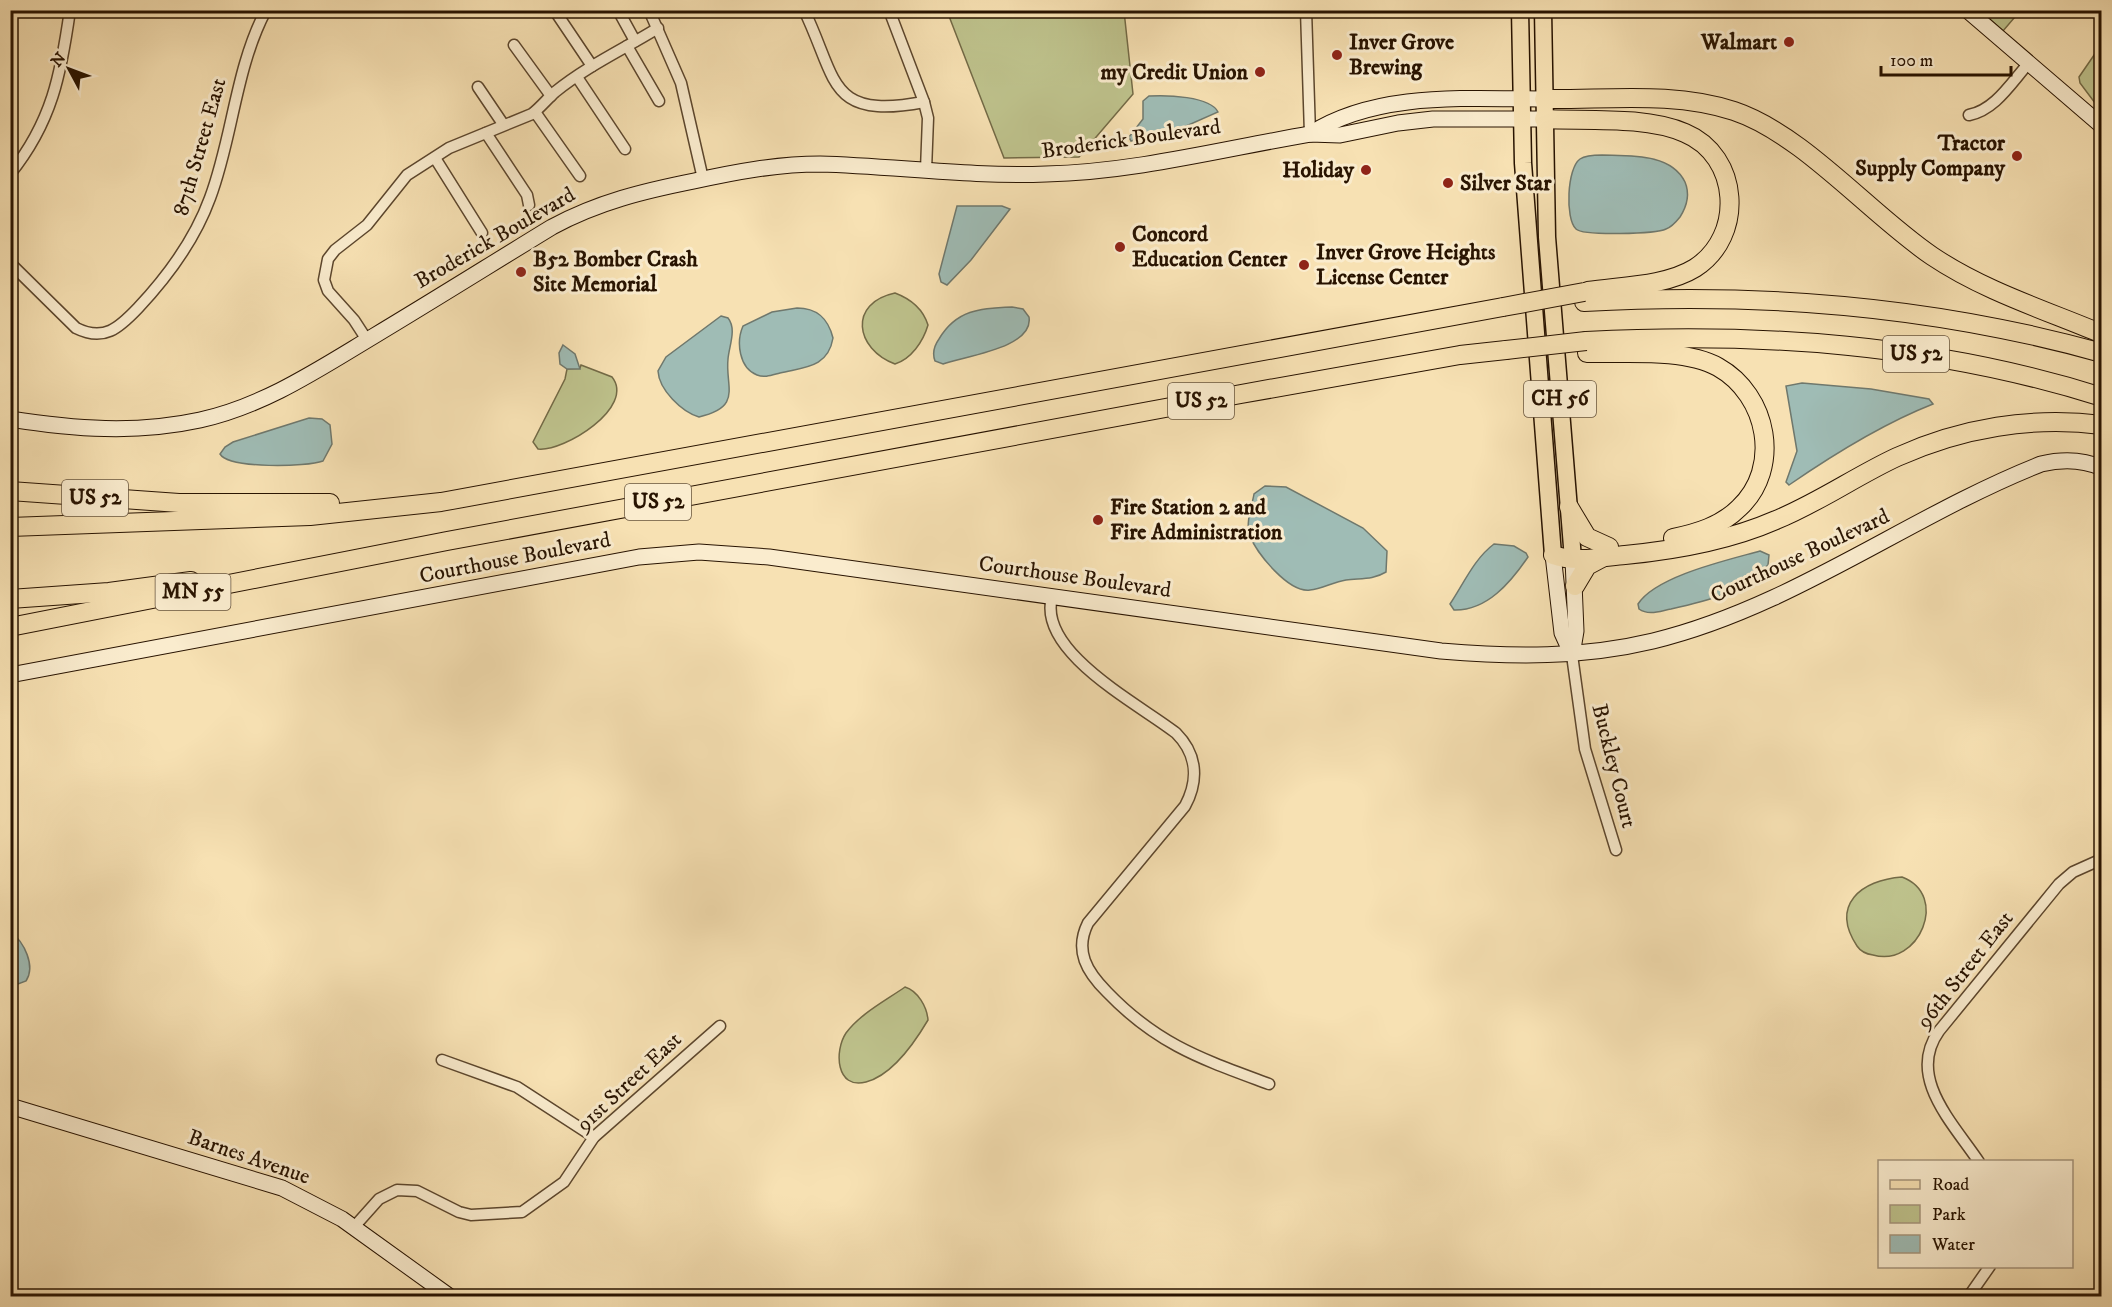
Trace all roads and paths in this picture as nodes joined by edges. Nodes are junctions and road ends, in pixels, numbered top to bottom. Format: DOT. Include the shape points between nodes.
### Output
graph roads {
  1 [pos="70,10"];
  2 [pos="266,10"];
  3 [pos="618,10"];
  4 [pos="649,10"];
  5 [pos="804,10"];
  6 [pos="889,10"];
  7 [pos="1306,10"];
  8 [pos="1520,10"];
  9 [pos="1543,10"];
  10 [pos="1967,10"];
  11 [pos="555,11"];
  12 [pos="658,28"];
  13 [pos="631,43"];
  14 [pos="514,45"];
  15 [pos="2028,64"];
  16 [pos="592,66"];
  17 [pos="577,77"];
  18 [pos="478,87"];
  19 [pos="551,96"];
  20 [pos="1522,99"];
  21 [pos="1544,99"];
  22 [pos="659,101"];
  23 [pos="924,102"];
  24 [pos="535,112"];
  25 [pos="1969,115"];
  26 [pos="1521,119"];
  27 [pos="1544,119"];
  28 [pos="503,124"];
  29 [pos="2102,126"];
  30 [pos="486,133"];
  31 [pos="1310,134"];
  32 [pos="625,149"];
  33 [pos="435,158"];
  34 [pos="926,170"];
  35 [pos="10,174"];
  36 [pos="580,176"];
  37 [pos="703,179"];
  38 [pos="529,206"];
  39 [pos="482,233"];
  40 [pos="10,263"];
  41 [pos="1584,297"];
  42 [pos="2102,334"];
  43 [pos="367,340"];
  44 [pos="1586,347"];
  45 [pos="2102,353"];
  46 [pos="2102,397"];
  47 [pos="10,419"];
  48 [pos="2102,425"];
  49 [pos="2102,468"];
  50 [pos="511,489"];
  51 [pos="10,491"];
  52 [pos="1569,507"];
  53 [pos="10,527"];
  54 [pos="1608,551"];
  55 [pos="1572,554"];
  56 [pos="374,555"];
  57 [pos="1553,555"];
  58 [pos="1575,586"];
  59 [pos="1052,597"];
  60 [pos="10,599"];
  61 [pos="10,627"];
  62 [pos="1572,655"];
  63 [pos="10,675"];
  64 [pos="1616,850"];
  65 [pos="2102,859"];
  66 [pos="720,1026"];
  67 [pos="442,1059"];
  68 [pos="1269,1084"];
  69 [pos="10,1106"];
  70 [pos="594,1137"];
  71 [pos="1978,1160"];
  72 [pos="354,1227"];
  73 [pos="1989,1268"];
  74 [pos="449,1296"];
  75 [pos="1969,1296"];
  1 -- 35 [label="street" via="61,74 47,115 38,136"];
  2 -- 40 [label="street, 87th Street East" via="251,38 211,196 192,240 123,324 104,334 88,334 76,328"];
  3 -- 13 [label="street"];
  4 -- 12 [label="street"];
  5 -- 23 [label="street" via="834,82 844,95 868,104"];
  6 -- 23 [label="street"];
  7 -- 31 [label="street"];
  8 -- 20 [label="main road, CH 56"];
  9 -- 21 [label="main road, CH 56"];
  10 -- 15 [label="street"];
  11 -- 16 [label="street"];
  12 -- 13 [label="street"];
  12 -- 37 [label="street" via="683,91"];
  13 -- 16 [label="street"];
  13 -- 22 [label="street"];
  14 -- 19 [label="street"];
  15 -- 25 [label="street" via="1991,105"];
  15 -- 29 [label="street"];
  16 -- 17 [label="street"];
  17 -- 19 [label="street"];
  17 -- 32 [label="street"];
  18 -- 28 [label="street"];
  19 -- 24 [label="street"];
  20 -- 21 [label="street, Broderick Boulevard"];
  20 -- 26 [label="main road, CH 56"];
  20 -- 31 [label="street, Broderick Boulevard" via="1400,103 1341,117"];
  21 -- 27 [label="main road, CH 56"];
  21 -- 42 [label="highway" via="1665,98 1718,106 1750,117 1795,146 1933,256 1992,289"];
  23 -- 34 [label="street"];
  24 -- 28 [label="street"];
  24 -- 36 [label="street"];
  26 -- 27 [label="street, Broderick Boulevard"];
  26 -- 31 [label="street, Broderick Boulevard" via="1433,119 1340,135"];
  26 -- 57 [label="main road, CH 56"];
  27 -- 41 [label="highway" via="1646,124 1683,131 1707,147 1728,182 1730,207 1725,230 1704,261 1672,277"];
  27 -- 52 [label="main road, CH 56" via="1547,237"];
  28 -- 30 [label="street"];
  30 -- 33 [label="street"];
  30 -- 38 [label="street" via="527,195"];
  31 -- 34 [label="street, Broderick Boulevard" via="1074,173 1022,175"];
  33 -- 39 [label="street"];
  33 -- 43 [label="street" via="407,175 367,225 328,259 324,280 328,291"];
  34 -- 37 [label="street, Broderick Boulevard" via="803,164"];
  37 -- 43 [label="street, Broderick Boulevard" via="625,196 587,209"];
  41 -- 45 [label="highway, US 52" via="1819,303 1987,326"];
  41 -- 50 [label="highway, US 52, bridge" via="1503,307"];
  43 -- 47 [label="street, Broderick Boulevard" via="273,394 202,420 113,430"];
  44 -- 46 [label="highway, US 52" via="1758,338 1863,346 1999,368"];
  44 -- 54 [label="highway" via="1705,361 1738,382 1753,400 1762,418 1764,435 1761,471 1753,492 1739,509 1692,534"];
  44 -- 56 [label="highway, US 52, bridge" via="1460,355"];
  48 -- 54 [label="highway" via="2026,423 1966,433 1896,458 1776,520 1738,534 1702,544"];
  49 -- 62 [label="street, Courthouse Boulevard" via="2067,460 2041,464 1734,615 1653,641"];
  50 -- 51 [label="highway, US 52" via="279,504 159,502"];
  50 -- 53 [label="highway" via="401,508 310,516"];
  52 -- 54 [label="highway" via="1587,537"];
  52 -- 55 [label="main road, CH 56"];
  54 -- 55 [label="highway"];
  54 -- 58 [label="highway" via="1587,566"];
  55 -- 57 [label="highway"];
  55 -- 58 [label="street"];
  56 -- 60 [label="highway, US 52" via="109,592"];
  56 -- 61 [label="highway, MN 55"];
  57 -- 62 [label="street" via="1562,633"];
  58 -- 62 [label="street"];
  59 -- 62 [label="street, Courthouse Boulevard" via="1432,650"];
  59 -- 63 [label="street, Courthouse Boulevard" via="770,557 665,554"];
  59 -- 68 [label="street" via="1053,624 1067,651 1176,733 1188,747 1195,772 1193,790 1185,806 1088,923 1082,944 1088,969 1128,1015 1160,1038 1193,1056"];
  62 -- 64 [label="street, Buckley Court" via="1585,749"];
  65 -- 71 [label="street, 96th Street East" via="2073,872 2059,884 1930,1046 1927,1072 1932,1089"];
  66 -- 70 [label="street, 91st Street East"];
  67 -- 70 [label="street" via="517,1087"];
  69 -- 72 [label="street, Barnes Avenue" via="254,1178 304,1198"];
  70 -- 72 [label="street, 91st Street East" via="564,1182 522,1212 471,1215 417,1191 397,1190 379,1199"];
  72 -- 74 [label="street, Barnes Avenue"];
  73 -- 75 [label="street"];
}
